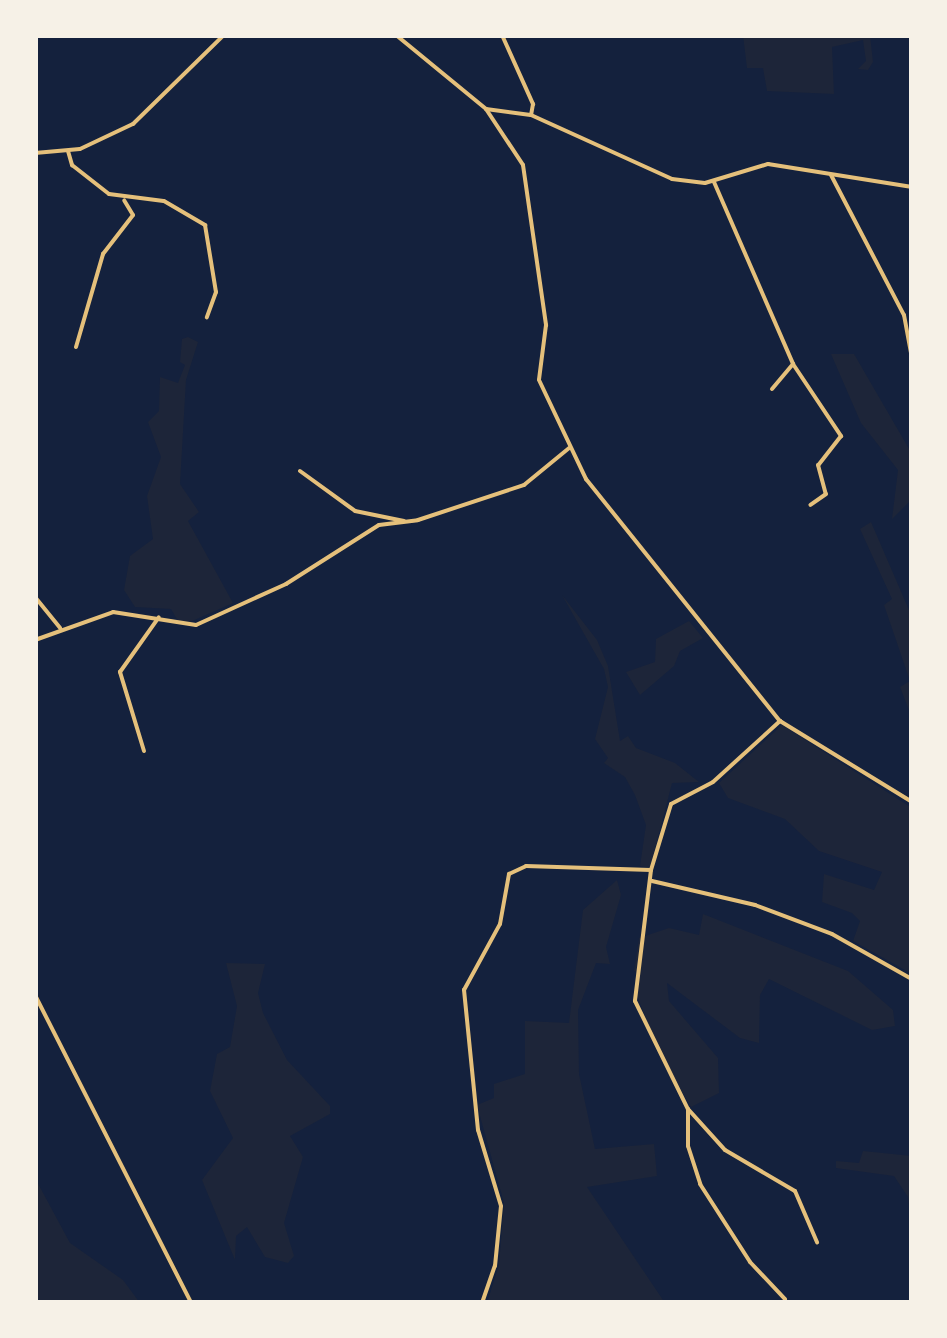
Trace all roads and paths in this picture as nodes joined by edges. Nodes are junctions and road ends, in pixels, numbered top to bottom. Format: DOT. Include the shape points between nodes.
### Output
graph roads {
  1 [pos="224,35"];
  2 [pos="396,35"];
  3 [pos="502,35"];
  4 [pos="486,109"];
  5 [pos="531,115"];
  6 [pos="68,151"];
  7 [pos="35,153"];
  8 [pos="831,175"];
  9 [pos="714,182"];
  10 [pos="912,187"];
  11 [pos="124,200"];
  12 [pos="207,317"];
  13 [pos="76,347"];
  14 [pos="912,358"];
  15 [pos="792,364"];
  16 [pos="772,389"];
  17 [pos="569,448"];
  18 [pos="300,471"];
  19 [pos="810,506"];
  20 [pos="408,522"];
  21 [pos="35,597"];
  22 [pos="159,618"];
  23 [pos="60,628"];
  24 [pos="35,640"];
  25 [pos="780,721"];
  26 [pos="144,751"];
  27 [pos="912,802"];
  28 [pos="651,870"];
  29 [pos="652,881"];
  30 [pos="912,979"];
  31 [pos="35,995"];
  32 [pos="688,1110"];
  33 [pos="816,1242"];
  34 [pos="785,1299"];
  35 [pos="192,1303"];
  36 [pos="482,1303"];
  1 -- 6 [label="street" via="146,116"];
  2 -- 4 [label="street"];
  3 -- 5 [label="street" via="533,104"];
  4 -- 5 [label="street"];
  4 -- 17 [label="street" via="514,144 525,173 546,325 538,368"];
  5 -- 9 [label="street" via="646,169 685,182"];
  6 -- 7 [label="street"];
  6 -- 11 [label="street" via="78,171"];
  8 -- 9 [label="street" via="755,165"];
  8 -- 10 [label="street"];
  8 -- 14 [label="street" via="904,315"];
  9 -- 15 [label="street"];
  11 -- 12 [label="street" via="164,202 205,225 216,292"];
  11 -- 13 [label="street" via="133,215 103,254"];
  15 -- 16 [label="street"];
  15 -- 19 [label="street" via="841,436 818,465 826,494"];
  17 -- 20 [label="street" via="524,486"];
  17 -- 25 [label="street" via="606,508"];
  18 -- 20 [label="street" via="355,511"];
  20 -- 22 [label="street" via="372,528 286,584 196,625"];
  21 -- 23 [label="street"];
  22 -- 23 [label="street" via="105,613"];
  22 -- 26 [label="street" via="120,672"];
  23 -- 24 [label="street"];
  25 -- 27 [label="street"];
  25 -- 28 [label="street" via="702,790 671,804"];
  28 -- 29 [label="street"];
  28 -- 36 [label="street" via="516,867 495,934 467,981 468,1066 500,1206 495,1266"];
  29 -- 30 [label="street" via="786,916"];
  29 -- 32 [label="street" via="635,1001"];
  31 -- 35 [label="street"];
  32 -- 33 [label="street" via="725,1150 794,1191"];
  32 -- 34 [label="street" via="688,1146 700,1184 750,1262"];
}
